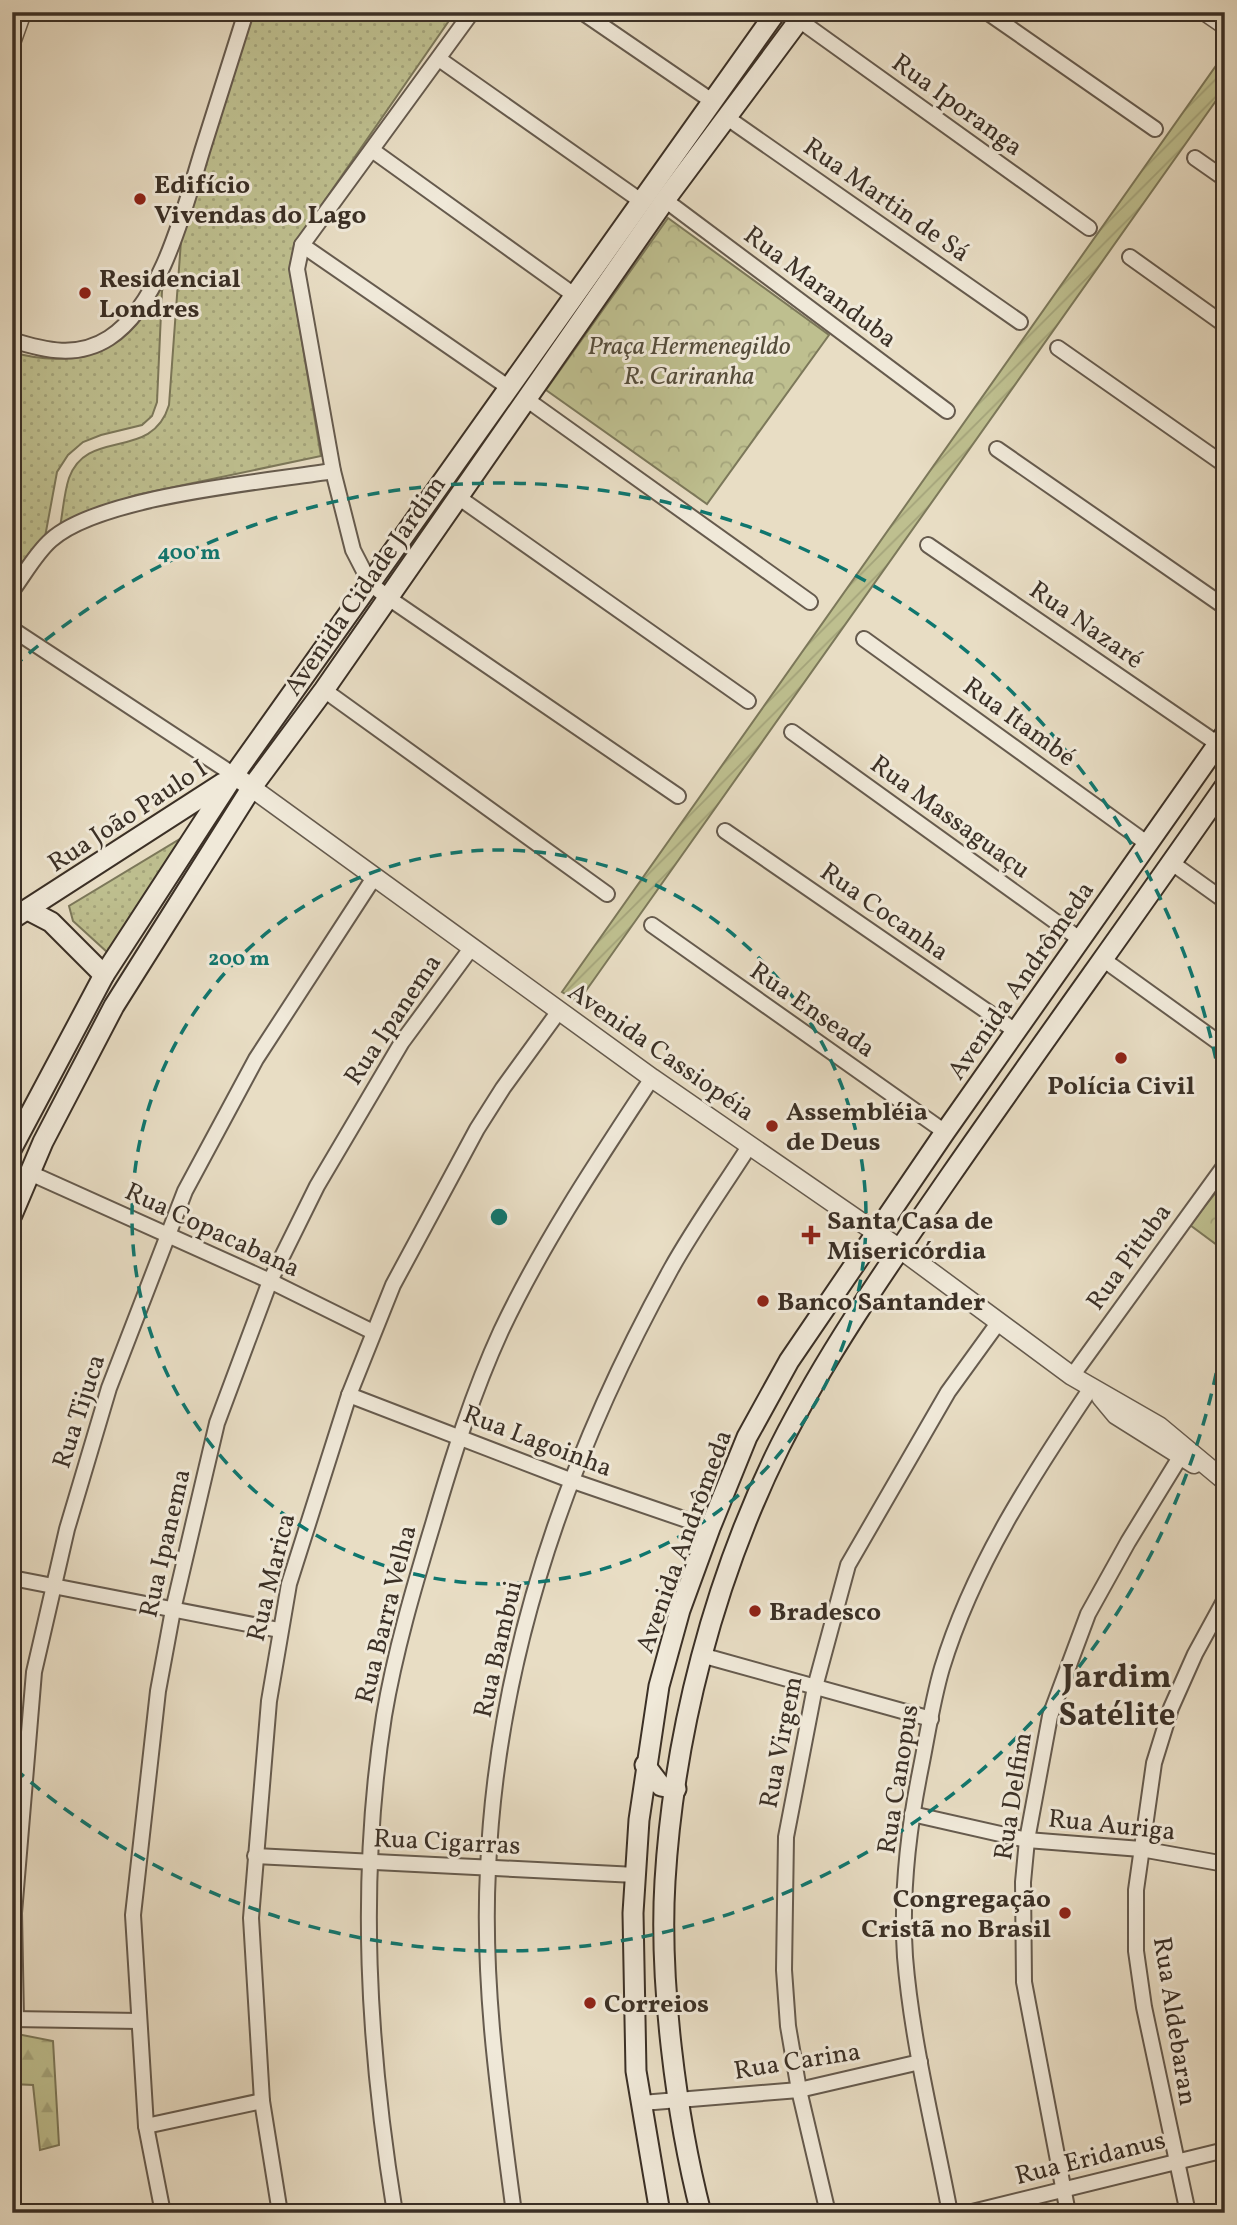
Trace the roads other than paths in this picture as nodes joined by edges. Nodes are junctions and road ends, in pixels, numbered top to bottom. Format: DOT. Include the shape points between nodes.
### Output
graph roads {
  1 [pos="22,12"];
  2 [pos="246,12"];
  3 [pos="472,12"];
  4 [pos="582,12"];
  5 [pos="776,12"];
  6 [pos="987,12"];
  7 [pos="1206,12"];
  8 [pos="802,16"];
  9 [pos="1225,25"];
  10 [pos="12,40"];
  11 [pos="439,60"];
  12 [pos="712,101"];
  13 [pos="726,117"];
  14 [pos="1155,129"];
  15 [pos="372,150"];
  16 [pos="1195,158"];
  17 [pos="1225,179"];
  18 [pos="665,200"];
  19 [pos="642,201"];
  20 [pos="1089,228"];
  21 [pos="302,245"];
  22 [pos="1130,257"];
  23 [pos="574,295"];
  24 [pos="1020,322"];
  25 [pos="1225,325"];
  26 [pos="12,340"];
  27 [pos="1058,348"];
  28 [pos="530,355"];
  29 [pos="547,368"];
  30 [pos="508,387"];
  31 [pos="526,399"];
  32 [pos="947,411"];
  33 [pos="997,449"];
  34 [pos="1225,465"];
  35 [pos="333,471"];
  36 [pos="458,496"];
  37 [pos="928,545"];
  38 [pos="370,583"];
  39 [pos="12,591"];
  40 [pos="387,597"];
  41 [pos="810,602"];
  42 [pos="1225,607"];
  43 [pos="12,629"];
  44 [pos="864,639"];
  45 [pos="324,690"];
  46 [pos="748,701"];
  47 [pos="792,732"];
  48 [pos="1221,739"];
  49 [pos="234,775"];
  50 [pos="1225,786"];
  51 [pos="252,787"];
  52 [pos="677,796"];
  53 [pos="1181,796"];
  54 [pos="1206,814"];
  55 [pos="206,822"];
  56 [pos="725,831"];
  57 [pos="220,841"];
  58 [pos="1148,844"];
  59 [pos="1172,863"];
  60 [pos="375,877"];
  61 [pos="607,894"];
  62 [pos="1225,901"];
  63 [pos="20,915"];
  64 [pos="652,926"];
  65 [pos="1081,940"];
  66 [pos="472,947"];
  67 [pos="1104,960"];
  68 [pos="104,975"];
  69 [pos="1041,996"];
  70 [pos="559,1011"];
  71 [pos="1066,1013"];
  72 [pos="1017,1032"];
  73 [pos="1225,1047"];
  74 [pos="652,1078"];
  75 [pos="959,1113"];
  76 [pos="981,1131"];
  77 [pos="945,1132"];
  78 [pos="16,1140"];
  79 [pos="43,1142"];
  80 [pos="750,1145"];
  81 [pos="1225,1165"];
  82 [pos="30,1172"];
  83 [pos="12,1215"];
  84 [pos="875,1234"];
  85 [pos="169,1236"];
  86 [pos="900,1249"];
  87 [pos="270,1281"];
  88 [pos="998,1323"];
  89 [pos="373,1332"];
  90 [pos="789,1361"];
  91 [pos="1072,1376"];
  92 [pos="815,1382"];
  93 [pos="1094,1390"];
  94 [pos="349,1395"];
  95 [pos="460,1436"];
  96 [pos="742,1451"];
  97 [pos="1182,1453"];
  98 [pos="774,1460"];
  99 [pos="1220,1477"];
  100 [pos="570,1480"];
  101 [pos="710,1528"];
  102 [pos="12,1578"];
  103 [pos="55,1588"];
  104 [pos="1225,1599"];
  105 [pos="173,1610"];
  106 [pos="279,1630"];
  107 [pos="701,1655"];
  108 [pos="815,1688"];
  109 [pos="931,1718"];
  110 [pos="645,1765"];
  111 [pos="676,1789"];
  112 [pos="912,1814"];
  113 [pos="1027,1840"];
  114 [pos="1141,1849"];
  115 [pos="255,1856"];
  116 [pos="370,1861"];
  117 [pos="1225,1864"];
  118 [pos="488,1868"];
  119 [pos="636,1875"];
  120 [pos="14,2019"];
  121 [pos="139,2021"];
  122 [pos="920,2062"];
  123 [pos="799,2090"];
  124 [pos="679,2100"];
  125 [pos="262,2101"];
  126 [pos="642,2103"];
  127 [pos="146,2126"];
  128 [pos="1225,2150"];
  129 [pos="1175,2160"];
  130 [pos="1062,2189"];
  131 [pos="163,2213"];
  132 [pos="280,2213"];
  133 [pos="396,2213"];
  134 [pos="514,2213"];
  135 [pos="660,2213"];
  136 [pos="701,2213"];
  137 [pos="828,2213"];
  138 [pos="950,2213"];
  139 [pos="968,2213"];
  140 [pos="1068,2213"];
  141 [pos="1188,2213"];
  1 -- 10 [label="street"];
  2 -- 26 [label="street" via="169,255 139,307 110,337 92,346 56,352"];
  3 -- 11 [label="street"];
  4 -- 12 [label="street"];
  5 -- 12 [label="main road, Avenida Cidade Jardim"];
  6 -- 14 [label="street"];
  7 -- 9 [label="street"];
  8 -- 13 [label="main road, Avenida Cidade Jardim"];
  8 -- 20 [label="street, Rua Iporanga"];
  11 -- 15 [label="street"];
  11 -- 19 [label="street"];
  12 -- 19 [label="main road, Avenida Cidade Jardim"];
  13 -- 18 [label="main road, Avenida Cidade Jardim"];
  13 -- 24 [label="street, Rua Martin de Sá"];
  15 -- 21 [label="street"];
  15 -- 23 [label="street"];
  16 -- 17 [label="street"];
  18 -- 29 [label="main road, Avenida Cidade Jardim"];
  18 -- 32 [label="street, Rua Maranduba"];
  19 -- 23 [label="main road, Avenida Cidade Jardim"];
  21 -- 30 [label="street"];
  21 -- 35 [label="street" via="297,269"];
  22 -- 25 [label="street"];
  23 -- 28 [label="main road, Avenida Cidade Jardim"];
  27 -- 34 [label="street"];
  28 -- 29 [label="main road"];
  28 -- 30 [label="main road, Avenida Cidade Jardim"];
  29 -- 31 [label="main road, Avenida Cidade Jardim"];
  30 -- 38 [label="main road, Avenida Cidade Jardim"];
  31 -- 36 [label="main road, Avenida Cidade Jardim"];
  31 -- 41 [label="street"];
  33 -- 42 [label="street"];
  35 -- 38 [label="street" via="353,550"];
  35 -- 39 [label="street" via="139,502 79,523 51,540"];
  36 -- 40 [label="main road, Avenida Cidade Jardim"];
  36 -- 46 [label="street"];
  37 -- 48 [label="street, Rua Nazaré"];
  38 -- 40 [label="street"];
  38 -- 49 [label="main road, Avenida Cidade Jardim"];
  40 -- 45 [label="main road, Avenida Cidade Jardim"];
  40 -- 52 [label="street"];
  43 -- 49 [label="street"];
  44 -- 58 [label="street, Rua Itambé"];
  45 -- 51 [label="main road, Avenida Cidade Jardim"];
  45 -- 61 [label="street"];
  47 -- 65 [label="street, Rua Massaguaçu"];
  48 -- 53 [label="main road, Avenida Andrômeda"];
  49 -- 51 [label="street, Avenida Cassiopéia"];
  49 -- 55 [label="main road, Avenida Cidade Jardim"];
  49 -- 63 [label="main road, Rua João Paulo I"];
  50 -- 54 [label="main road, Avenida Andrômeda"];
  51 -- 57 [label="main road, Avenida Cidade Jardim"];
  51 -- 60 [label="street, Avenida Cassiopéia"];
  53 -- 54 [label="main road"];
  53 -- 58 [label="main road, Avenida Andrômeda"];
  54 -- 59 [label="main road, Avenida Andrômeda"];
  55 -- 57 [label="main road"];
  55 -- 68 [label="main road, Avenida Cidade Jardim"];
  56 -- 72 [label="street, Rua Cocanha"];
  57 -- 79 [label="main road, Avenida Cidade Jardim" via="114,1006"];
  58 -- 65 [label="main road, Avenida Andrômeda"];
  59 -- 62 [label="street"];
  59 -- 67 [label="main road, Avenida Andrômeda"];
  60 -- 66 [label="street, Avenida Cassiopéia"];
  60 -- 85 [label="street, Rua Tijuca" via="256,1059 185,1191"];
  63 -- 68 [label="main road" via="51,922"];
  64 -- 77 [label="street, Rua Enseada"];
  65 -- 69 [label="main road, Avenida Andrômeda"];
  66 -- 70 [label="street, Avenida Cassiopéia"];
  66 -- 87 [label="street, Rua Ipanema" via="402,1042 355,1119"];
  67 -- 71 [label="main road, Avenida Andrômeda"];
  67 -- 73 [label="street"];
  68 -- 78 [label="main road, Avenida Cidade Jardim"];
  69 -- 71 [label="main road"];
  69 -- 72 [label="main road, Avenida Andrômeda"];
  70 -- 74 [label="street, Avenida Cassiopéia"];
  70 -- 89 [label="street, Rua Marica" via="477,1129 417,1236"];
  71 -- 76 [label="main road, Avenida Andrômeda"];
  72 -- 75 [label="main road, Avenida Andrômeda"];
  74 -- 80 [label="street, Avenida Cassiopéia"];
  74 -- 95 [label="street, Rua Barra Velha" via="552,1233 521,1290"];
  75 -- 76 [label="main road" via="981,1113"];
  75 -- 77 [label="main road, Avenida Andrômeda"];
  76 -- 86 [label="main road, Avenida Andrômeda"];
  77 -- 84 [label="main road, Avenida Andrômeda"];
  78 -- 79 [label="main road"];
  79 -- 82 [label="main road, Avenida Cidade Jardim"];
  80 -- 84 [label="street, Avenida Cassiopéia"];
  80 -- 100 [label="street, Rua Bambui" via="662,1286"];
  81 -- 91 [label="street, Rua Pituba"];
  82 -- 83 [label="main road, Avenida Cidade Jardim"];
  82 -- 85 [label="street, Rua Copacabana"];
  84 -- 86 [label="street, Avenida Cassiopéia"];
  84 -- 90 [label="main road, Avenida Andrômeda"];
  85 -- 87 [label="street, Rua Copacabana"];
  85 -- 103 [label="street, Rua Tijuca" via="109,1388 67,1529"];
  86 -- 88 [label="street, Avenida Cassiopéia"];
  86 -- 92 [label="main road, Avenida Andrômeda"];
  87 -- 89 [label="street, Rua Copacabana"];
  87 -- 105 [label="street, Rua Ipanema" via="217,1423"];
  88 -- 91 [label="street, Avenida Cassiopéia"];
  88 -- 108 [label="street, Rua Virgem" via="948,1392 848,1565"];
  89 -- 94 [label="street, Rua Marica"];
  90 -- 92 [label="main road"];
  90 -- 96 [label="main road, Avenida Andrômeda"];
  91 -- 93 [label="street, Avenida Cassiopéia"];
  92 -- 98 [label="main road, Avenida Andrômeda"];
  93 -- 97 [label="street, Avenida Cassiopéia" via="1158,1426"];
  93 -- 109 [label="street, Rua Canopus" via="1026,1486 990,1552 942,1669"];
  94 -- 95 [label="street, Rua Lagoinha"];
  94 -- 106 [label="street, Rua Marica" via="289,1584"];
  95 -- 100 [label="street, Rua Lagoinha"];
  95 -- 116 [label="street, Rua Barra Velha" via="404,1620 384,1715"];
  96 -- 98 [label="main road"];
  96 -- 101 [label="main road, Avenida Andrômeda"];
  97 -- 99 [label="street, Avenida Cassiopéia"];
  97 -- 113 [label="street, Rua Delfim" via="1088,1614 1050,1716"];
  98 -- 107 [label="main road, Avenida Andrômeda"];
  100 -- 101 [label="street, Rua Lagoinha"];
  100 -- 118 [label="street, Rua Bambui" via="534,1591 514,1679 498,1766"];
  101 -- 110 [label="main road, Avenida Andrômeda" via="659,1686"];
  102 -- 103 [label="street"];
  103 -- 105 [label="street"];
  103 -- 120 [label="street, Rua Tijuca" via="33,1685 14,1913"];
  104 -- 114 [label="street, Rua Aldebaran" via="1171,1709 1154,1763"];
  105 -- 106 [label="street"];
  105 -- 121 [label="street, Rua Ipanema" via="156,1704 132,1916"];
  106 -- 115 [label="street, Rua Marica"];
  107 -- 108 [label="street"];
  107 -- 111 [label="main road, Avenida Andrômeda"];
  108 -- 109 [label="street"];
  108 -- 123 [label="street, Rua Virgem" via="786,1837 784,1970"];
  109 -- 112 [label="street, Rua Canopus"];
  110 -- 111 [label="main road" via="661,1786"];
  110 -- 119 [label="main road, Avenida Andrômeda"];
  111 -- 124 [label="main road, Avenida Andrômeda" via="665,1883 667,1987"];
  112 -- 113 [label="street, Rua Auriga"];
  112 -- 122 [label="street, Rua Canopus" via="904,1897 905,1955"];
  113 -- 114 [label="street, Rua Auriga"];
  113 -- 130 [label="street, Rua Delfim" via="1024,1982"];
  114 -- 117 [label="street, Rua Auriga"];
  114 -- 129 [label="street, Rua Aldebaran" via="1136,1951"];
  115 -- 116 [label="street, Rua Cigarras"];
  115 -- 125 [label="street, Rua Marica" via="251,1918"];
  116 -- 118 [label="street, Rua Cigarras"];
  116 -- 133 [label="street, Rua Barra Velha" via="371,2014 379,2114"];
  118 -- 119 [label="street, Rua Cigarras"];
  118 -- 134 [label="street, Rua Bambui" via="492,2031"];
  119 -- 126 [label="main road, Avenida Andrômeda" via="632,1913 636,2057"];
  120 -- 121 [label="street"];
  121 -- 127 [label="street, Rua Ipanema"];
  122 -- 123 [label="street, Rua Carina"];
  122 -- 138 [label="street, Rua Canopus"];
  123 -- 124 [label="street, Rua Carina"];
  123 -- 137 [label="street, Rua Virgem"];
  124 -- 126 [label="street, Rua Carina"];
  124 -- 136 [label="main road, Avenida Andrômeda"];
  125 -- 127 [label="street"];
  125 -- 132 [label="street, Rua Marica"];
  126 -- 135 [label="main road, Avenida Andrômeda"];
  127 -- 131 [label="street, Rua Ipanema"];
  128 -- 129 [label="street, Rua Eridanus"];
  129 -- 130 [label="street, Rua Eridanus"];
  129 -- 141 [label="street, Rua Aldebaran"];
  130 -- 139 [label="street, Rua Eridanus"];
  130 -- 140 [label="street, Rua Delfim"];
}
